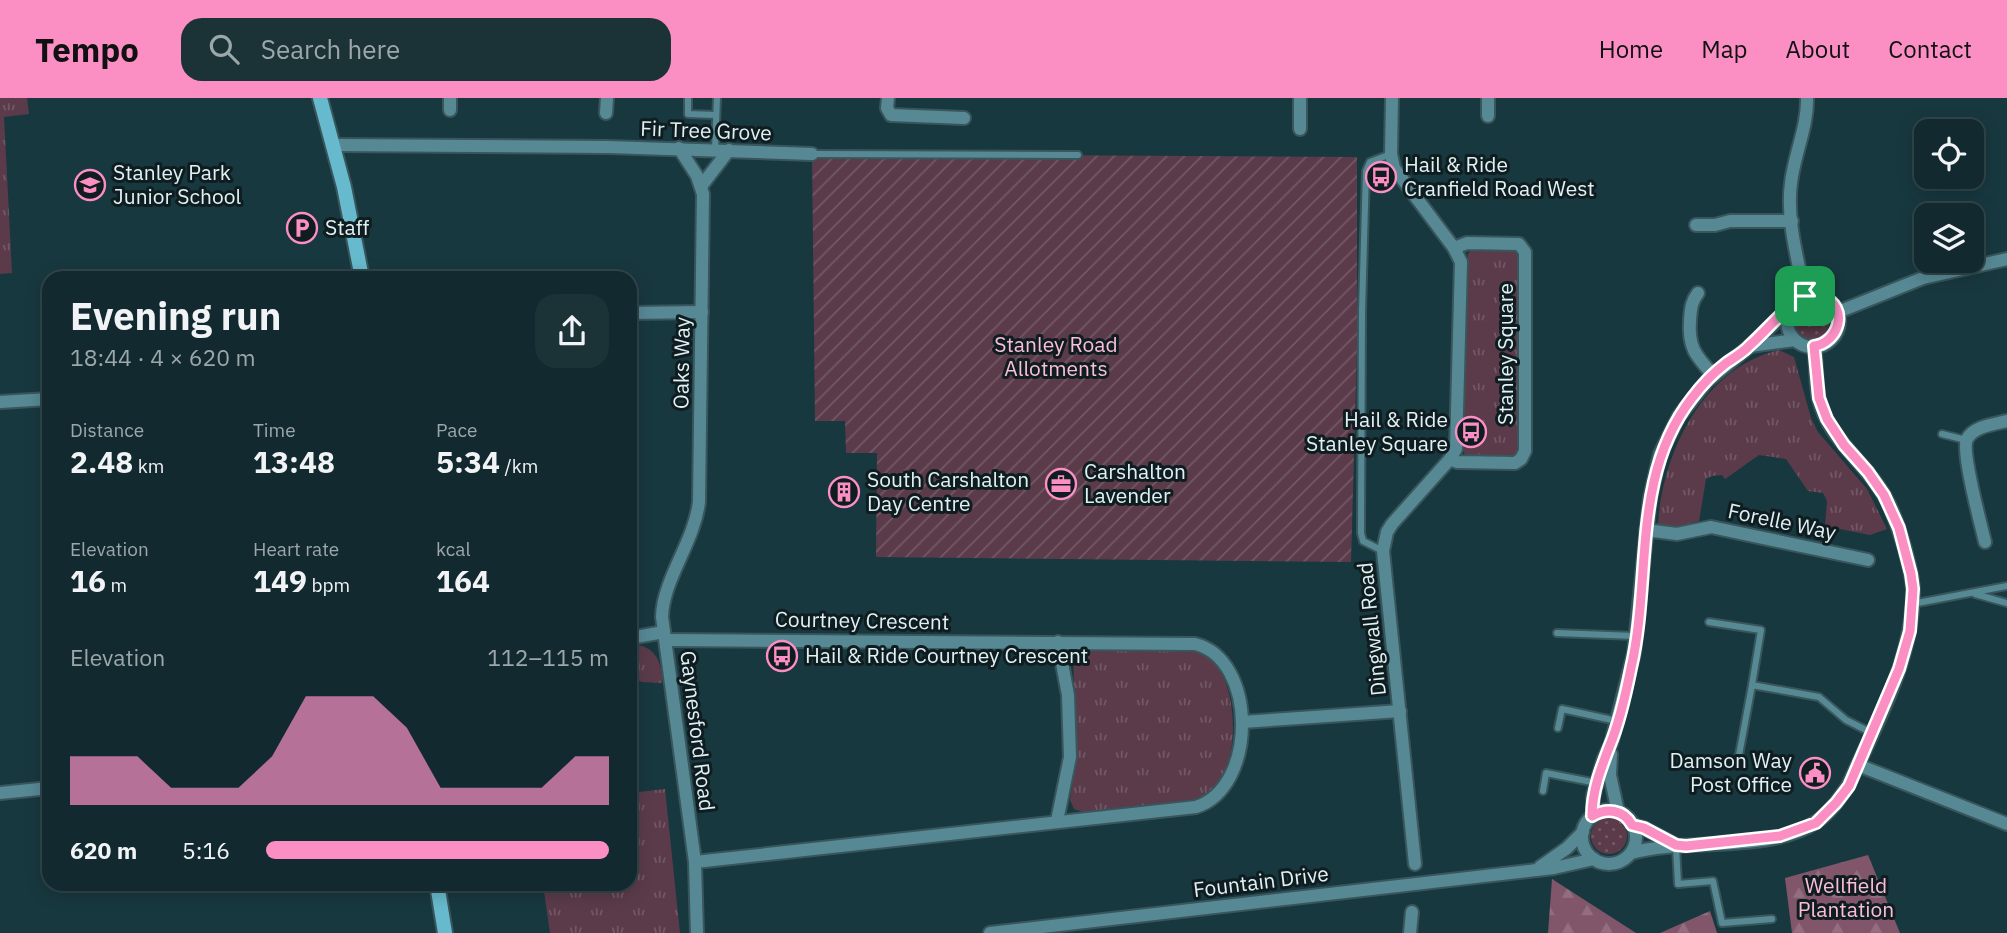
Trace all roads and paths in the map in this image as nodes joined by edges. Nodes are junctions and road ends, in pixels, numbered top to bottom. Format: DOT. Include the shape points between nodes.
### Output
graph roads {
  1 [pos="320,98"];
  2 [pos="607,98"];
  3 [pos="688,98"];
  4 [pos="717,98"];
  5 [pos="888,98"];
  6 [pos="1300,98"];
  7 [pos="1392,98"];
  8 [pos="1488,98"];
  9 [pos="1807,98"];
  10 [pos="606,113"];
  11 [pos="716,115"];
  12 [pos="1488,116"];
  13 [pos="964,118"];
  14 [pos="1300,129"];
  15 [pos="333,145"];
  16 [pos="679,148"];
  17 [pos="715,150"];
  18 [pos="729,150"];
  19 [pos="1391,154"];
  20 [pos="812,155"];
  21 [pos="1078,155"];
  22 [pos="702,185"];
  23 [pos="1792,221"];
  24 [pos="1696,225"];
  25 [pos="1454,248"];
  26 [pos="2007,259"];
  27 [pos="361,271"];
  28 [pos="1698,293"];
  29 [pos="1805,296"];
  30 [pos="1789,309"];
  31 [pos="702,312"];
  32 [pos="1838,312"];
  33 [pos="637,313"];
  34 [pos="1795,340"];
  35 [pos="1750,346"];
  36 [pos="1814,346"];
  37 [pos="1713,375"];
  38 [pos="42,399"];
  39 [pos="0,402"];
  40 [pos="2007,421"];
  41 [pos="1942,434"];
  42 [pos="1966,440"];
  43 [pos="1450,459"];
  44 [pos="1646,530"];
  45 [pos="690,540"];
  46 [pos="1985,542"];
  47 [pos="1383,547"];
  48 [pos="1868,560"];
  49 [pos="2007,586"];
  50 [pos="1971,593"];
  51 [pos="2007,603"];
  52 [pos="1912,604"];
  53 [pos="1709,622"];
  54 [pos="1557,633"];
  55 [pos="665,636"];
  56 [pos="1637,636"];
  57 [pos="637,638"];
  58 [pos="1058,642"];
  59 [pos="1752,685"];
  60 [pos="1400,711"];
  61 [pos="1617,721"];
  62 [pos="1242,722"];
  63 [pos="1558,728"];
  64 [pos="1872,733"];
  65 [pos="1611,744"];
  66 [pos="1858,765"];
  67 [pos="1737,766"];
  68 [pos="1597,783"];
  69 [pos="42,789"];
  70 [pos="1543,791"];
  71 [pos="0,793"];
  72 [pos="1618,812"];
  73 [pos="1592,816"];
  74 [pos="1057,821"];
  75 [pos="2005,824"];
  76 [pos="1632,825"];
  77 [pos="1583,832"];
  78 [pos="1676,845"];
  79 [pos="1631,853"];
  80 [pos="1594,859"];
  81 [pos="695,862"];
  82 [pos="1415,864"];
  83 [pos="1536,869"];
  84 [pos="438,891"];
  85 [pos="1412,912"];
  86 [pos="1772,919"];
  87 [pos="444,933"];
  88 [pos="697,933"];
  89 [pos="989,933"];
  90 [pos="1410,933"];
  1 -- 15 [label="street"];
  2 -- 10 [label="street"];
  3 -- 11 [label="lane" via="688,114"];
  4 -- 11 [label="lane"];
  5 -- 13 [label="street" via="891,115"];
  6 -- 14 [label="street"];
  7 -- 19 [label="street"];
  8 -- 12 [label="street"];
  9 -- 23 [label="street" via="1790,187"];
  11 -- 17 [label="lane"];
  15 -- 16 [label="street, Fir Tree Grove"];
  15 -- 27 [label="street"];
  16 -- 17 [label="street, Fir Tree Grove"];
  16 -- 22 [label="street"];
  17 -- 18 [label="street, Fir Tree Grove"];
  18 -- 20 [label="street, Fir Tree Grove"];
  18 -- 22 [label="street"];
  19 -- 25 [label="street" via="1394,168"];
  19 -- 47 [label="lane" via="1370,162 1365,179 1362,533 1363,541"];
  20 -- 21 [label="lane, Fir Tree Grove"];
  22 -- 31 [label="street, Oaks Way"];
  23 -- 24 [label="street"];
  23 -- 29 [label="street"];
  25 -- 43 [label="street" via="1461,262 1457,443"];
  25 -- 43 [label="street, Stanley Square" via="1467,243 1519,244 1525,252 1525,451 1516,463"];
  26 -- 32 [label="street" via="1923,278"];
  28 -- 37 [label="street" via="1691,303 1689,339"];
  29 -- 30 [label="street"];
  29 -- 32 [label="street" via="1821,296"];
  30 -- 34 [label="street" via="1787,327"];
  30 -- 35 [label="street"];
  31 -- 33 [label="street"];
  31 -- 45 [label="street, Oaks Way" via="699,502"];
  32 -- 36 [label="street" via="1835,334 1825,344"];
  34 -- 35 [label="street"];
  34 -- 36 [label="street"];
  35 -- 37 [label="street"];
  36 -- 52 [label="street" via="1821,405 1832,430 1868,472 1899,528 1911,574"];
  37 -- 44 [label="street" via="1679,416 1663,447 1652,483"];
  38 -- 39 [label="street"];
  40 -- 42 [label="street" via="1984,426"];
  41 -- 42 [label="lane"];
  42 -- 46 [label="street"];
  43 -- 47 [label="street" via="1392,524"];
  44 -- 48 [label="street, Forelle Way" via="1677,534 1711,527"];
  44 -- 56 [label="street"];
  45 -- 55 [label="street, Gaynesford Road" via="664,597"];
  47 -- 60 [label="street, Dingwall Road"];
  49 -- 50 [label="lane"];
  50 -- 51 [label="lane"];
  50 -- 52 [label="lane"];
  52 -- 64 [label="street" via="1906,647"];
  53 -- 59 [label="lane" via="1761,630"];
  54 -- 56 [label="lane"];
  55 -- 57 [label="street, Courtney Crescent"];
  55 -- 58 [label="street, Courtney Crescent"];
  55 -- 81 [label="street, Gaynesford Road"];
  56 -- 61 [label="street"];
  58 -- 62 [label="street, Courtney Crescent" via="1205,646 1220,659 1233,682"];
  58 -- 74 [label="street" via="1068,695 1070,757"];
  59 -- 64 [label="lane" via="1819,697 1846,720"];
  59 -- 67 [label="lane"];
  60 -- 62 [label="street, Dingwall Road"];
  60 -- 82 [label="street, Dingwall Road"];
  61 -- 63 [label="lane" via="1562,709"];
  61 -- 65 [label="street"];
  62 -- 74 [label="street, Courtney Crescent" via="1231,774 1220,792 1204,804"];
  64 -- 66 [label="street"];
  65 -- 68 [label="street"];
  65 -- 72 [label="street" via="1610,775"];
  66 -- 75 [label="street"];
  66 -- 78 [label="street" via="1836,803 1803,830 1773,838"];
  68 -- 70 [label="lane" via="1546,773"];
  68 -- 73 [label="street"];
  69 -- 71 [label="street"];
  72 -- 73 [label="street"];
  72 -- 76 [label="street"];
  73 -- 77 [label="street"];
  74 -- 81 [label="street, Courtney Crescent"];
  76 -- 78 [label="street"];
  76 -- 79 [label="street" via="1636,837"];
  77 -- 80 [label="street" via="1583,845"];
  77 -- 83 [label="street, Fountain Drive"];
  78 -- 79 [label="street"];
  78 -- 86 [label="lane" via="1678,884 1713,881 1722,923"];
  79 -- 80 [label="street" via="1613,864"];
  80 -- 83 [label="street, Fountain Drive"];
  81 -- 88 [label="street, Gaynesford Road"];
  83 -- 89 [label="street, Fountain Drive"];
  84 -- 87 [label="street"];
  85 -- 90 [label="street"];
}
